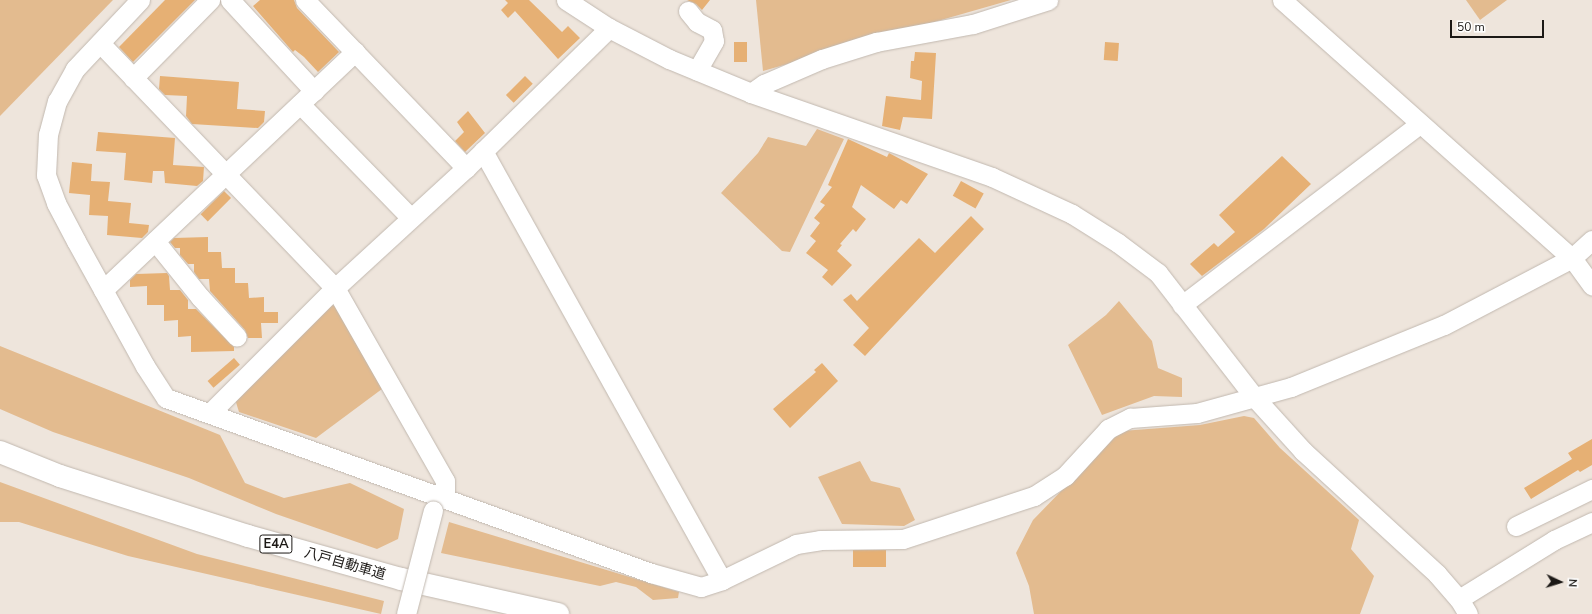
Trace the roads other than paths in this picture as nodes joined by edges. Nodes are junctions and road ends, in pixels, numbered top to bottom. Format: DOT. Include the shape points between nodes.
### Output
graph roads {
  1 [pos="140,0"];
  2 [pos="210,0"];
  3 [pos="230,0"];
  4 [pos="305,0"];
  5 [pos="566,0"];
  6 [pos="1048,0"];
  7 [pos="1282,0"];
  8 [pos="688,11"];
  9 [pos="609,28"];
  10 [pos="100,43"];
  11 [pos="355,52"];
  12 [pos="697,70"];
  13 [pos="133,78"];
  14 [pos="314,91"];
  15 [pos="751,93"];
  16 [pos="300,104"];
  17 [pos="1420,124"];
  18 [pos="483,151"];
  19 [pos="466,168"];
  20 [pos="226,174"];
  21 [pos="411,218"];
  22 [pos="1592,240"];
  23 [pos="155,241"];
  24 [pos="1572,258"];
  25 [pos="1592,286"];
  26 [pos="335,288"];
  27 [pos="103,290"];
  28 [pos="1182,305"];
  29 [pos="237,337"];
  30 [pos="1255,398"];
  31 [pos="210,413"];
  32 [pos="0,452"];
  33 [pos="1592,489"];
  34 [pos="438,502"];
  35 [pos="1592,522"];
  36 [pos="1516,526"];
  37 [pos="722,580"];
  38 [pos="1464,606"];
  39 [pos="406,614"];
  40 [pos="558,614"];
  1 -- 10 [label="street"];
  2 -- 13 [label="street"];
  3 -- 14 [label="street"];
  4 -- 11 [label="street"];
  5 -- 9 [label="street"];
  6 -- 15 [label="street" via="973,24 869,44 822,59 764,84"];
  7 -- 17 [label="street"];
  8 -- 12 [label="street" via="697,22 712,30 714,41"];
  9 -- 12 [label="street"];
  9 -- 18 [label="street"];
  10 -- 13 [label="street"];
  10 -- 27 [label="street" via="75,69 56,101 48,134 46,175 56,203"];
  11 -- 14 [label="street"];
  11 -- 19 [label="street"];
  12 -- 15 [label="street"];
  13 -- 20 [label="street"];
  14 -- 16 [label="street"];
  15 -- 28 [label="street" via="992,177 1072,214 1118,243 1158,273"];
  16 -- 20 [label="street"];
  16 -- 21 [label="street"];
  17 -- 24 [label="street"];
  17 -- 28 [label="street"];
  18 -- 19 [label="street"];
  18 -- 37 [label="street"];
  19 -- 21 [label="street"];
  20 -- 23 [label="street"];
  20 -- 26 [label="street"];
  21 -- 26 [label="street"];
  22 -- 24 [label="street"];
  23 -- 27 [label="street"];
  23 -- 29 [label="street" via="200,297"];
  24 -- 25 [label="street"];
  24 -- 30 [label="street" via="1444,325 1291,387"];
  26 -- 31 [label="street"];
  26 -- 34 [label="street" via="444,481"];
  27 -- 31 [label="street" via="166,398"];
  28 -- 30 [label="street"];
  30 -- 37 [label="street" via="1197,413 1130,418 1108,428 1065,476 1034,496 996,511 903,539 820,540 796,544"];
  30 -- 38 [label="street" via="1303,451 1437,574"];
  31 -- 34 [label="street"];
  32 -- 40 [label="highway, 八戸自動車道 / E4A" via="60,476 248,536 401,579"];
  33 -- 36 [label="street"];
  34 -- 37 [label="street" via="651,573 701,587"];
  34 -- 39 [label="street, bridge"];
  35 -- 38 [label="street" via="1554,540"];
}
